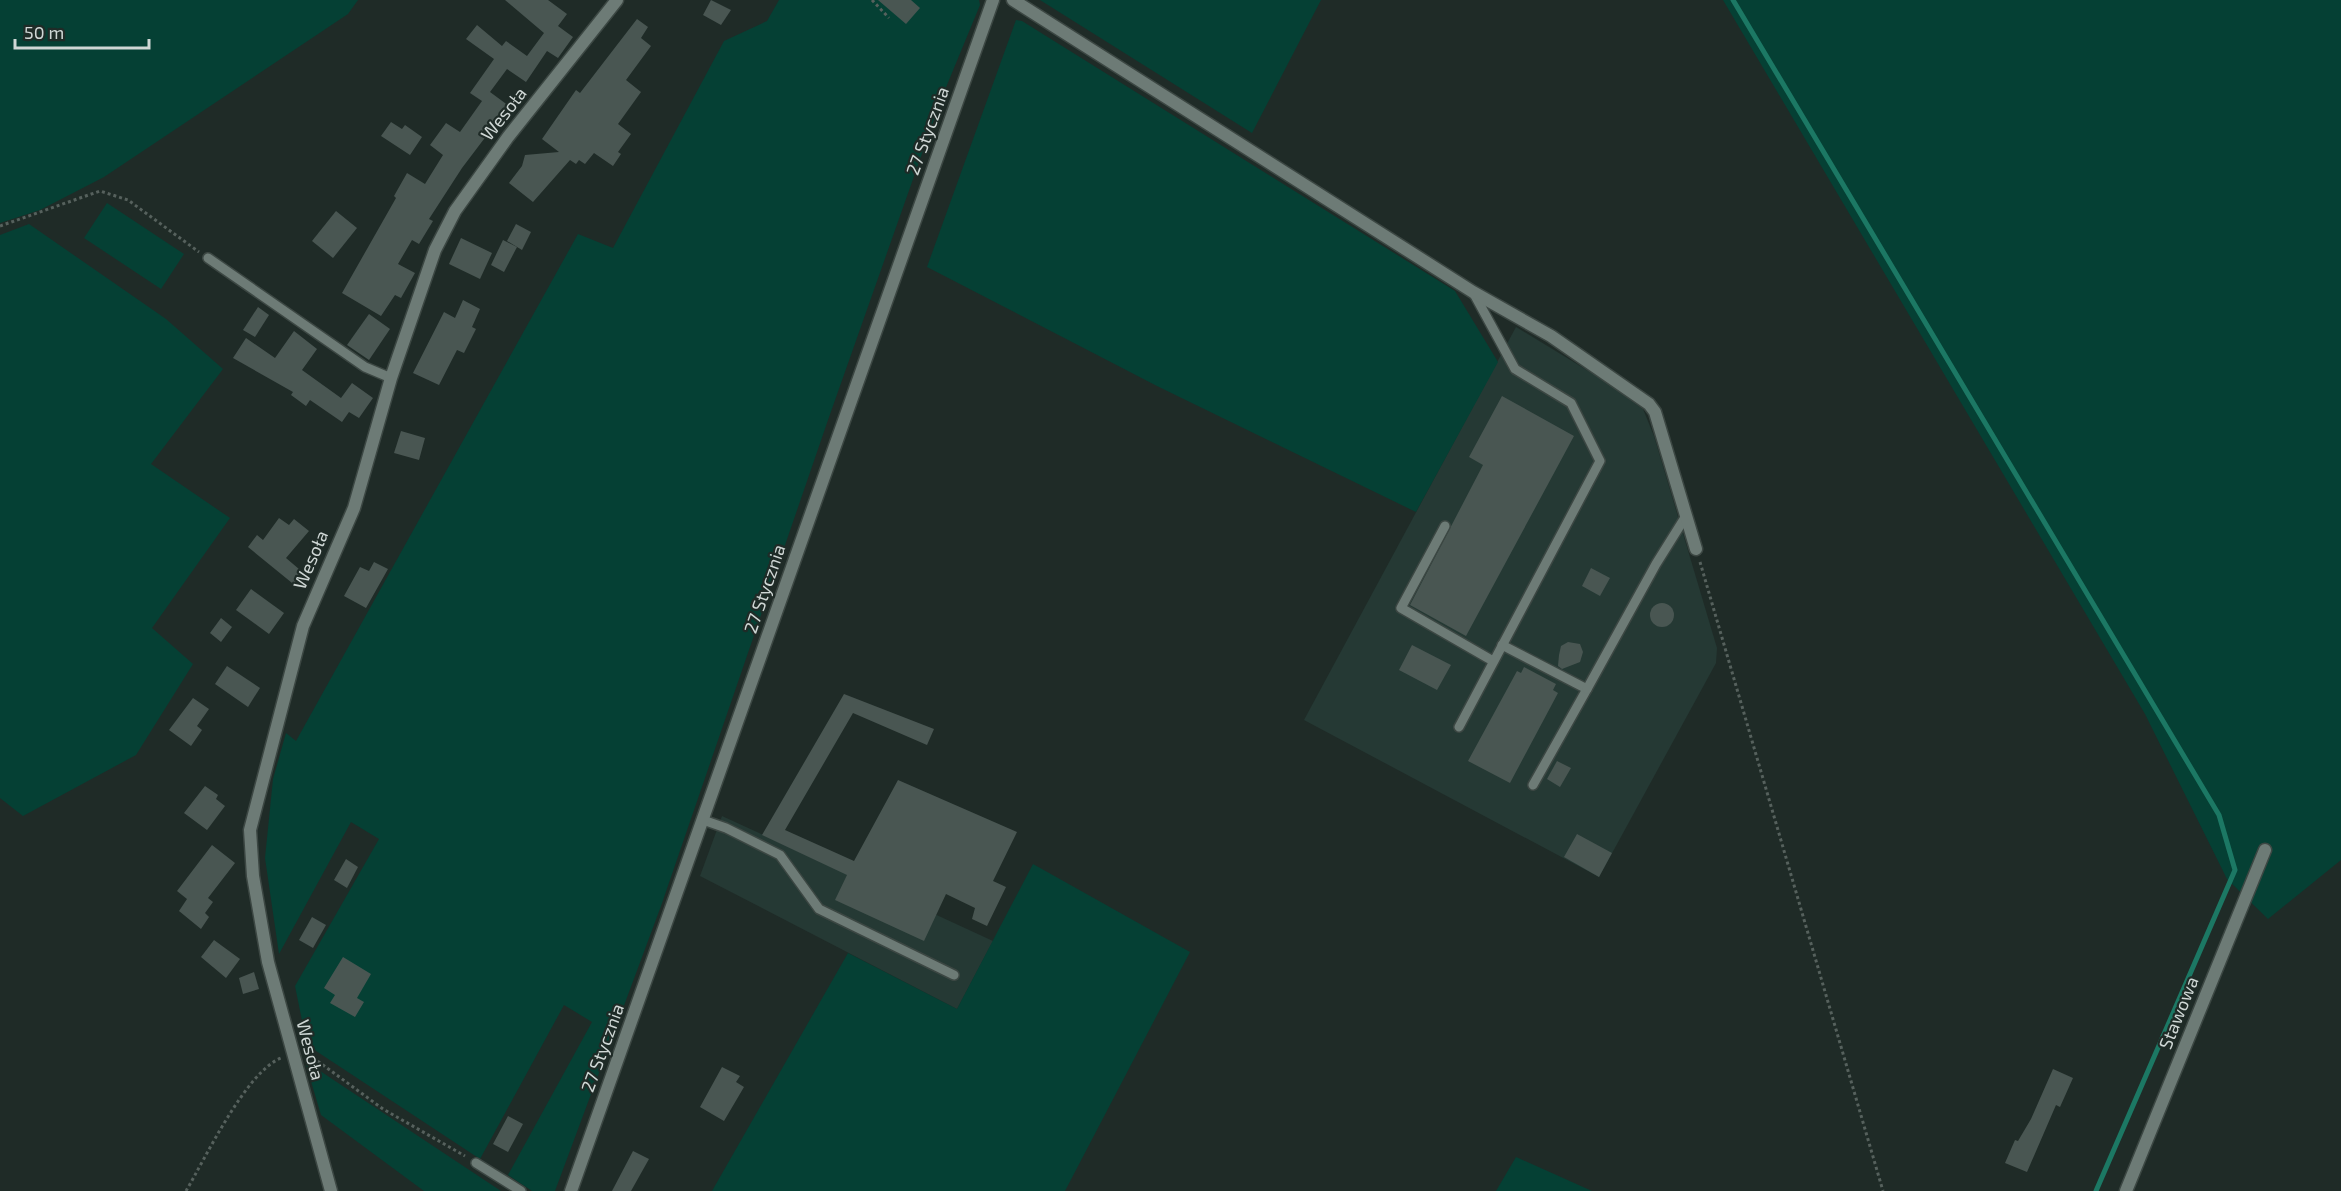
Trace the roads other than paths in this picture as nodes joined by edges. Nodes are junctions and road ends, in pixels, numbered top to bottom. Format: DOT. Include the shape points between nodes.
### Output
graph roads {
  1 [pos="618,0"];
  2 [pos="993,0"];
  3 [pos="1013,0"];
  4 [pos="208,258"];
  5 [pos="1473,292"];
  6 [pos="391,378"];
  7 [pos="1686,516"];
  8 [pos="1445,526"];
  9 [pos="1696,549"];
  10 [pos="1502,645"];
  11 [pos="1493,661"];
  12 [pos="1587,689"];
  13 [pos="1459,727"];
  14 [pos="1533,784"];
  15 [pos="703,819"];
  16 [pos="2265,849"];
  17 [pos="954,975"];
  18 [pos="476,1163"];
  19 [pos="331,1191"];
  20 [pos="521,1191"];
  21 [pos="571,1191"];
  22 [pos="2126,1191"];
  1 -- 6 [label="street, Wesoła" via="508,137 455,211 435,250"];
  2 -- 15 [label="street, 27 Stycznia"];
  3 -- 5 [label="street"];
  4 -- 6 [label="lane" via="365,367"];
  5 -- 7 [label="street" via="1551,336 1649,404 1655,412"];
  5 -- 10 [label="lane" via="1515,369 1571,403 1600,461"];
  6 -- 19 [label="street, Wesoła" via="354,508 303,626 250,830 253,876 268,962"];
  7 -- 9 [label="street"];
  7 -- 12 [label="lane"];
  8 -- 11 [label="lane" via="1401,608"];
  10 -- 11 [label="lane"];
  10 -- 12 [label="lane"];
  11 -- 13 [label="lane"];
  12 -- 14 [label="lane"];
  15 -- 17 [label="lane" via="780,855 819,909"];
  15 -- 21 [label="street, 27 Stycznia"];
  16 -- 22 [label="street, Stawowa"];
  18 -- 20 [label="lane"];
}
